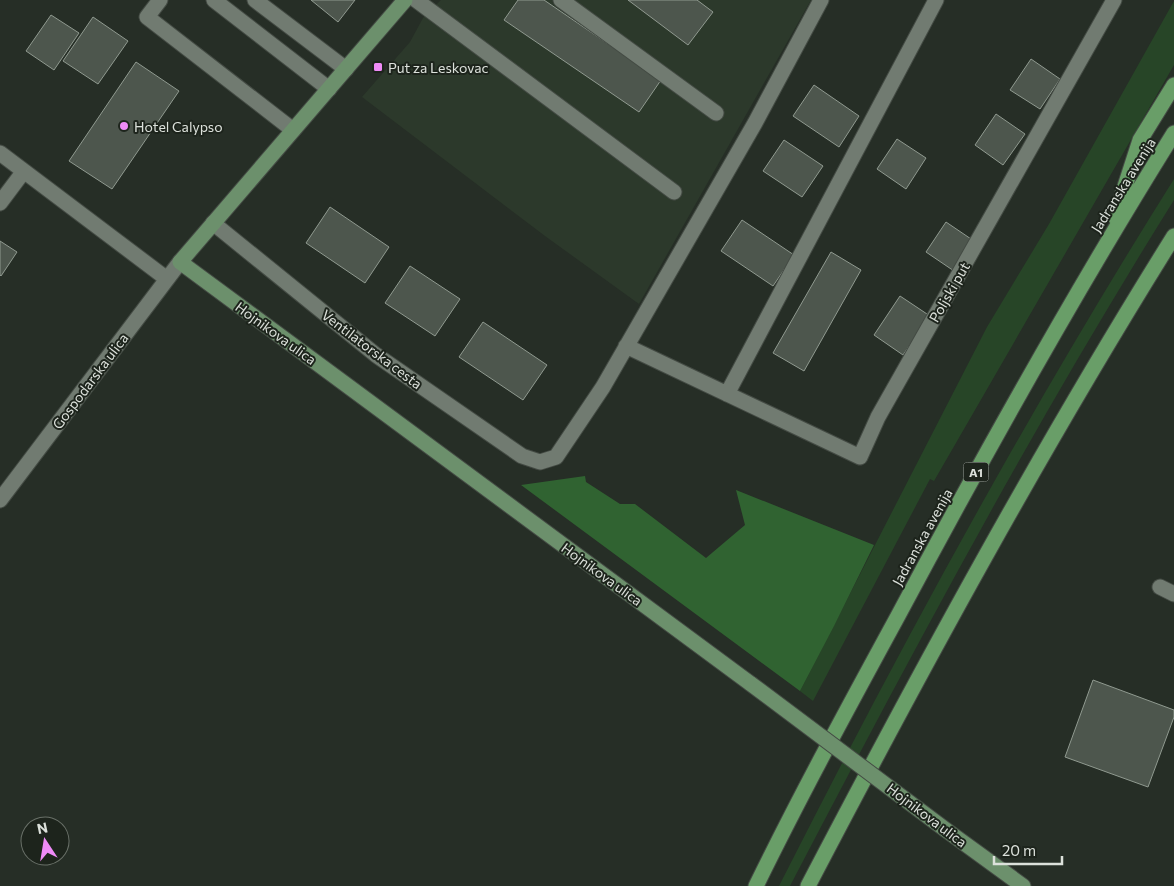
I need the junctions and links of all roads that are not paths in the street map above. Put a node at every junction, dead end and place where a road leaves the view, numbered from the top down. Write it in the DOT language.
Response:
graph roads {
  1 [pos="160,0"];
  2 [pos="214,0"];
  3 [pos="255,0"];
  4 [pos="404,0"];
  5 [pos="416,0"];
  6 [pos="562,0"];
  7 [pos="821,0"];
  8 [pos="936,0"];
  9 [pos="1114,0"];
  10 [pos="346,69"];
  11 [pos="1174,85"];
  12 [pos="329,89"];
  13 [pos="716,113"];
  14 [pos="293,130"];
  15 [pos="1174,133"];
  16 [pos="0,153"];
  17 [pos="24,171"];
  18 [pos="674,192"];
  19 [pos="0,203"];
  20 [pos="213,223"];
  21 [pos="1174,236"];
  22 [pos="1108,240"];
  23 [pos="180,262"];
  24 [pos="168,279"];
  25 [pos="626,346"];
  26 [pos="728,394"];
  27 [pos="0,500"];
  28 [pos="1160,587"];
  29 [pos="1174,594"];
  30 [pos="756,886"];
  31 [pos="808,886"];
  32 [pos="1023,886"];
  1 -- 14 [label="street"];
  2 -- 12 [label="street"];
  3 -- 10 [label="street"];
  4 -- 10 [label="main road"];
  5 -- 18 [label="street"];
  6 -- 13 [label="street"];
  7 -- 25 [label="street"];
  8 -- 26 [label="street"];
  9 -- 26 [label="street, Poljski put"];
  10 -- 12 [label="main road"];
  11 -- 22 [label="highway"];
  12 -- 14 [label="main road"];
  14 -- 20 [label="main road"];
  15 -- 22 [label="highway, Jadranska avenija / A1"];
  16 -- 17 [label="street"];
  17 -- 19 [label="street"];
  17 -- 24 [label="street"];
  20 -- 23 [label="main road"];
  20 -- 25 [label="street, Ventilatorska cesta"];
  21 -- 31 [label="highway"];
  22 -- 30 [label="highway, Jadranska avenija / A1"];
  23 -- 24 [label="street, Gospodarska ulica"];
  23 -- 32 [label="main road, Hojnikova ulica, bridge"];
  24 -- 27 [label="street, Gospodarska ulica"];
  25 -- 26 [label="street, Poljski put"];
  28 -- 29 [label="street"];
}
